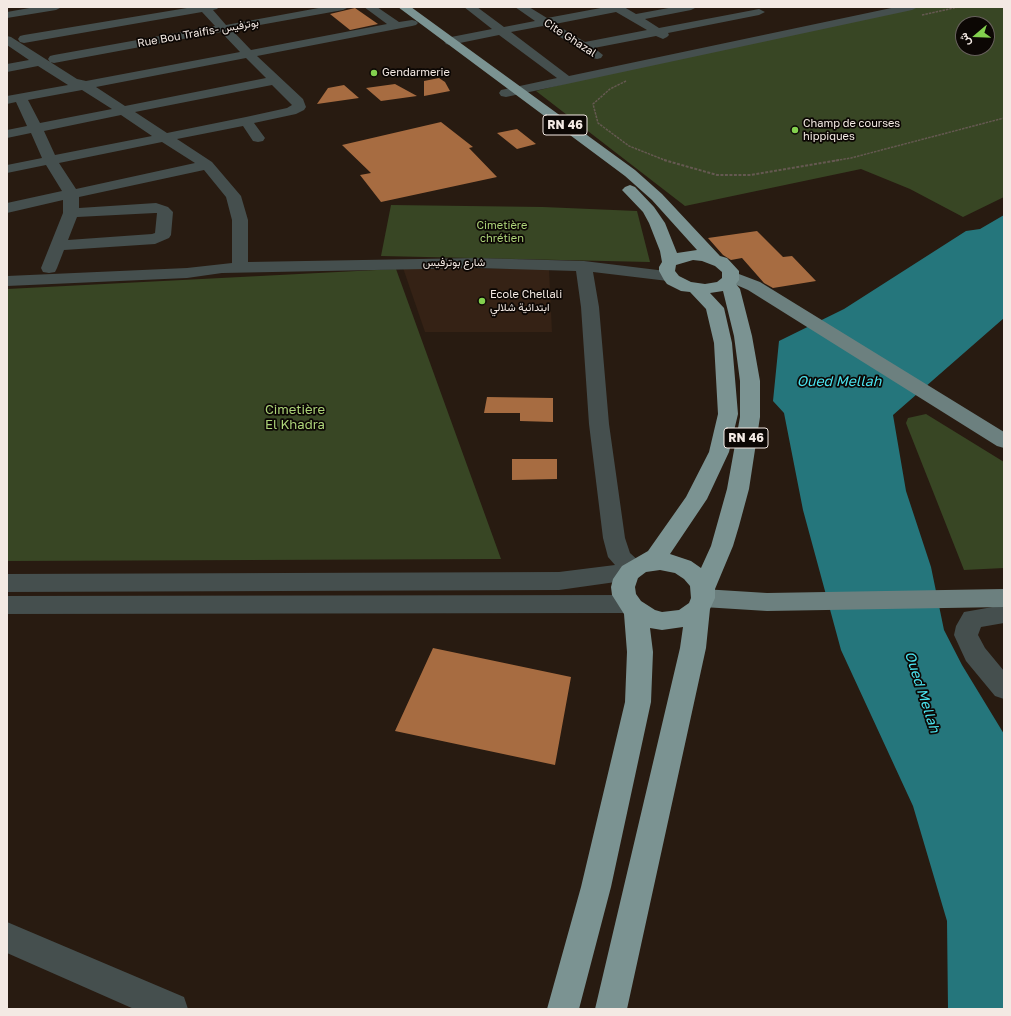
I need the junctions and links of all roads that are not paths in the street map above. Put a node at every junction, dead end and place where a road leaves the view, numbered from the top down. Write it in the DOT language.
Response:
graph roads {
  1 [pos="56,7"];
  2 [pos="343,7"];
  3 [pos="370,7"];
  4 [pos="392,7"];
  5 [pos="404,7"];
  6 [pos="470,7"];
  7 [pos="522,7"];
  8 [pos="569,7"];
  9 [pos="691,7"];
  10 [pos="207,8"];
  11 [pos="617,8"];
  12 [pos="916,11"];
  13 [pos="7,15"];
  14 [pos="583,16"];
  15 [pos="761,17"];
  16 [pos="634,18"];
  17 [pos="412,23"];
  18 [pos="548,23"];
  19 [pos="596,24"];
  20 [pos="397,26"];
  21 [pos="224,29"];
  22 [pos="503,31"];
  23 [pos="608,32"];
  24 [pos="658,32"];
  25 [pos="783,34"];
  26 [pos="8,38"];
  27 [pos="24,39"];
  28 [pos="621,39"];
  29 [pos="450,41"];
  30 [pos="584,46"];
  31 [pos="696,52"];
  32 [pos="248,54"];
  33 [pos="54,59"];
  34 [pos="40,62"];
  35 [pos="7,68"];
  36 [pos="617,69"];
  37 [pos="276,80"];
  38 [pos="567,80"];
  39 [pos="84,85"];
  40 [pos="511,92"];
  41 [pos="13,99"];
  42 [pos="122,111"];
  43 [pos="246,121"];
  44 [pos="36,128"];
  45 [pos="7,134"];
  46 [pos="164,137"];
  47 [pos="258,138"];
  48 [pos="50,160"];
  49 [pos="7,169"];
  50 [pos="211,169"];
  51 [pos="71,193"];
  52 [pos="7,208"];
  53 [pos="71,213"];
  54 [pos="57,246"];
  55 [pos="713,258"];
  56 [pos="584,266"];
  57 [pos="49,268"];
  58 [pos="222,268"];
  59 [pos="240,268"];
  60 [pos="669,269"];
  61 [pos="7,270"];
  62 [pos="629,271"];
  63 [pos="729,279"];
  64 [pos="7,281"];
  65 [pos="696,289"];
  66 [pos="589,294"];
  67 [pos="1004,441"];
  68 [pos="637,568"];
  69 [pos="7,583"];
  70 [pos="1004,598"];
  71 [pos="701,599"];
  72 [pos="7,605"];
  73 [pos="632,607"];
  74 [pos="1004,614"];
  75 [pos="1004,689"];
  76 [pos="7,937"];
  77 [pos="172,1009"];
  78 [pos="563,1009"];
  79 [pos="611,1009"];
  1 -- 13 [label="street"];
  2 -- 21 [label="street, Rue Bou Traifis- بوترفيس"];
  3 -- 20 [label="street"];
  4 -- 17 [label="highway, RN 46"];
  5 -- 29 [label="highway, RN 46"];
  6 -- 22 [label="street"];
  7 -- 18 [label="street, Cite Ghazal"];
  8 -- 14 [label="street"];
  9 -- 16 [label="street"];
  10 -- 21 [label="street"];
  10 -- 27 [label="street, Rue Bou Traifis- بوترفيس"];
  11 -- 14 [label="street"];
  11 -- 16 [label="street"];
  12 -- 25 [label="street"];
  14 -- 18 [label="street"];
  14 -- 19 [label="street"];
  15 -- 24 [label="street"];
  15 -- 25 [label="street"];
  16 -- 24 [label="street"];
  17 -- 20 [label="street"];
  17 -- 40 [label="highway, RN 46"];
  18 -- 22 [label="street"];
  18 -- 30 [label="street, Cite Ghazal"];
  20 -- 32 [label="street"];
  21 -- 32 [label="street"];
  21 -- 33 [label="street, Rue Bou Traifis- بوترفيس"];
  22 -- 29 [label="street"];
  22 -- 38 [label="street"];
  23 -- 28 [label="street"];
  24 -- 28 [label="street"];
  24 -- 31 [label="street"];
  25 -- 31 [label="street"];
  26 -- 27 [label="street"];
  26 -- 34 [label="street"];
  27 -- 33 [label="street"];
  28 -- 30 [label="street"];
  29 -- 40 [label="highway, RN 46"];
  30 -- 36 [label="street, Cite Ghazal"];
  31 -- 36 [label="street"];
  32 -- 37 [label="street"];
  32 -- 39 [label="street"];
  33 -- 39 [label="street"];
  34 -- 35 [label="street"];
  34 -- 39 [label="street"];
  36 -- 38 [label="street"];
  37 -- 42 [label="street"];
  37 -- 43 [label="street"];
  38 -- 40 [label="street"];
  39 -- 41 [label="street"];
  39 -- 42 [label="street"];
  40 -- 55 [label="highway, RN 46"];
  40 -- 60 [label="highway, RN 46"];
  41 -- 44 [label="street"];
  42 -- 44 [label="street"];
  42 -- 46 [label="street"];
  43 -- 46 [label="street"];
  43 -- 47 [label="street"];
  44 -- 45 [label="street"];
  44 -- 48 [label="street"];
  46 -- 48 [label="street"];
  46 -- 50 [label="street"];
  48 -- 49 [label="street"];
  48 -- 51 [label="street"];
  50 -- 51 [label="street"];
  50 -- 59 [label="street"];
  51 -- 52 [label="street"];
  51 -- 53 [label="street"];
  53 -- 54 [label="street"];
  53 -- 54 [label="street"];
  54 -- 57 [label="street"];
  55 -- 60 [label="highway"];
  55 -- 63 [label="highway"];
  56 -- 59 [label="street, شارع بوترفيس"];
  56 -- 62 [label="street, شارع بوترفيس"];
  56 -- 66 [label="street"];
  57 -- 58 [label="street"];
  57 -- 61 [label="street"];
  58 -- 59 [label="street, شارع بوترفيس"];
  58 -- 64 [label="street"];
  60 -- 62 [label="street, شارع بوترفيس"];
  60 -- 65 [label="highway"];
  62 -- 66 [label="street"];
  63 -- 65 [label="highway"];
  63 -- 67 [label="main road"];
  63 -- 71 [label="highway, RN 46"];
  65 -- 68 [label="highway, RN 46"];
  66 -- 68 [label="street"];
  68 -- 69 [label="street"];
  68 -- 71 [label="highway"];
  68 -- 73 [label="highway"];
  70 -- 71 [label="main road"];
  71 -- 73 [label="highway"];
  71 -- 79 [label="highway"];
  72 -- 73 [label="street"];
  73 -- 78 [label="highway"];
  74 -- 75 [label="street"];
  76 -- 77 [label="street"];
}
